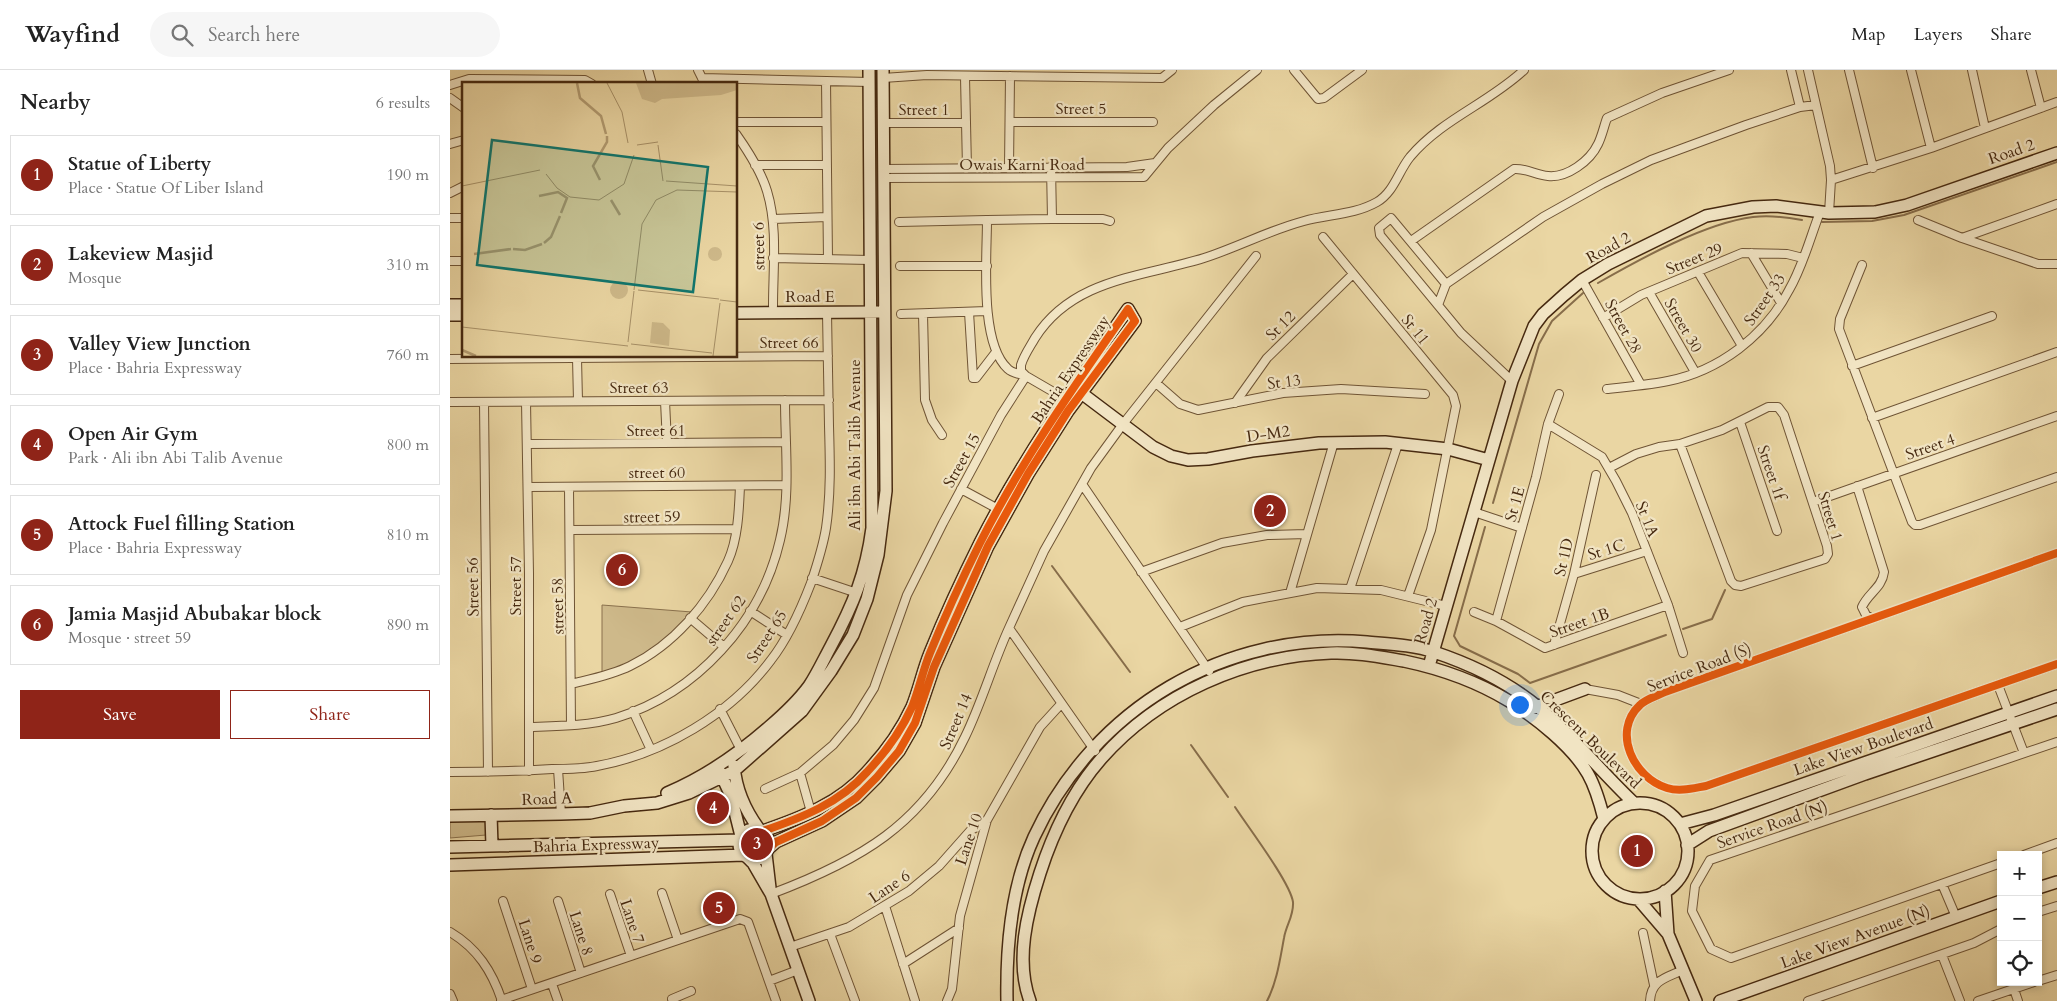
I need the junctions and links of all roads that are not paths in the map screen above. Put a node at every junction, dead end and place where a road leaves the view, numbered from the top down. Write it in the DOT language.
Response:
graph roads {
  1 [pos="698,70"];
  2 [pos="1257,70"];
  3 [pos="1294,70"];
  4 [pos="1362,70"];
  5 [pos="1524,70"];
  6 [pos="1730,70"];
  7 [pos="1791,70"];
  8 [pos="1808,70"];
  9 [pos="1850,70"];
  10 [pos="1911,70"];
  11 [pos="1972,70"];
  12 [pos="2031,70"];
  13 [pos="1168,71"];
  14 [pos="927,72"];
  15 [pos="883,74"];
  16 [pos="1053,74"];
  17 [pos="869,76"];
  18 [pos="1010,76"];
  19 [pos="965,77"];
  20 [pos="703,81"];
  21 [pos="826,81"];
  22 [pos="531,82"];
  23 [pos="588,82"];
  24 [pos="450,85"];
  25 [pos="450,98"];
  26 [pos="2057,102"];
  27 [pos="1816,105"];
  28 [pos="462,107"];
  29 [pos="1800,108"];
  30 [pos="2040,108"];
  31 [pos="738,122"];
  32 [pos="826,122"];
  33 [pos="1010,122"];
  34 [pos="1153,122"];
  35 [pos="883,123"];
  36 [pos="966,123"];
  37 [pos="1985,128"];
  38 [pos="738,137"];
  39 [pos="1931,148"];
  40 [pos="2057,152"];
  41 [pos="1155,163"];
  42 [pos="755,165"];
  43 [pos="827,165"];
  44 [pos="1051,167"];
  45 [pos="966,168"];
  46 [pos="1009,168"];
  47 [pos="1872,168"];
  48 [pos="883,174"];
  49 [pos="1051,177"];
  50 [pos="1831,180"];
  51 [pos="462,187"];
  52 [pos="450,193"];
  53 [pos="2057,204"];
  54 [pos="1825,213"];
  55 [pos="827,217"];
  56 [pos="773,218"];
  57 [pos="1052,219"];
  58 [pos="987,220"];
  59 [pos="1918,220"];
  60 [pos="1110,221"];
  61 [pos="899,222"];
  62 [pos="1323,236"];
  63 [pos="1962,238"];
  64 [pos="1411,241"];
  65 [pos="1751,253"];
  66 [pos="1256,256"];
  67 [pos="773,258"];
  68 [pos="1803,258"];
  69 [pos="828,259"];
  70 [pos="870,260"];
  71 [pos="1862,264"];
  72 [pos="2057,264"];
  73 [pos="900,266"];
  74 [pos="987,266"];
  75 [pos="1698,272"];
  76 [pos="1353,274"];
  77 [pos="1582,280"];
  78 [pos="1446,284"];
  79 [pos="1649,292"];
  80 [pos="1780,303"];
  81 [pos="1438,304"];
  82 [pos="738,306"];
  83 [pos="773,306"];
  84 [pos="871,309"];
  85 [pos="884,309"];
  86 [pos="987,311"];
  87 [pos="827,312"];
  88 [pos="969,312"];
  89 [pos="738,313"];
  90 [pos="902,314"];
  91 [pos="923,314"];
  92 [pos="1992,316"];
  93 [pos="1603,318"];
  94 [pos="1742,346"];
  95 [pos="996,352"];
  96 [pos="2057,352"];
  97 [pos="828,356"];
  98 [pos="738,357"];
  99 [pos="578,358"];
  100 [pos="450,359"];
  101 [pos="1852,366"];
  102 [pos="1695,372"];
  103 [pos="1026,376"];
  104 [pos="1512,381"];
  105 [pos="1156,383"];
  106 [pos="1641,385"];
  107 [pos="1077,390"];
  108 [pos="1607,390"];
  109 [pos="1426,394"];
  110 [pos="1559,394"];
  111 [pos="784,400"];
  112 [pos="829,400"];
  113 [pos="578,401"];
  114 [pos="665,401"];
  115 [pos="450,402"];
  116 [pos="484,402"];
  117 [pos="526,402"];
  118 [pos="1070,402"];
  119 [pos="1235,403"];
  120 [pos="2057,416"];
  121 [pos="1872,418"];
  122 [pos="1740,422"];
  123 [pos="1124,424"];
  124 [pos="1548,424"];
  125 [pos="942,435"];
  126 [pos="785,442"];
  127 [pos="1334,442"];
  128 [pos="666,443"];
  129 [pos="527,444"];
  130 [pos="1398,444"];
  131 [pos="1680,444"];
  132 [pos="1448,449"];
  133 [pos="1489,460"];
  134 [pos="1609,468"];
  135 [pos="1893,473"];
  136 [pos="1596,475"];
  137 [pos="2057,478"];
  138 [pos="1082,484"];
  139 [pos="786,485"];
  140 [pos="740,486"];
  141 [pos="1857,486"];
  142 [pos="528,487"];
  143 [pos="569,487"];
  144 [pos="961,489"];
  145 [pos="1813,502"];
  146 [pos="998,509"];
  147 [pos="1474,512"];
  148 [pos="1522,528"];
  149 [pos="736,529"];
  150 [pos="570,530"];
  151 [pos="1777,531"];
  152 [pos="1307,534"];
  153 [pos="1647,551"];
  154 [pos="2057,553"];
  155 [pos="1141,572"];
  156 [pos="1574,574"];
  157 [pos="812,578"];
  158 [pos="1350,589"];
  159 [pos="857,593"];
  160 [pos="1290,593"];
  161 [pos="1408,596"];
  162 [pos="1668,605"];
  163 [pos="1446,606"];
  164 [pos="750,611"];
  165 [pos="1474,612"];
  166 [pos="690,618"];
  167 [pos="1871,618"];
  168 [pos="1496,621"];
  169 [pos="1180,627"];
  170 [pos="1009,628"];
  171 [pos="787,635"];
  172 [pos="1554,645"];
  173 [pos="724,647"];
  174 [pos="1433,652"];
  175 [pos="1683,654"];
  176 [pos="2057,664"];
  177 [pos="1428,666"];
  178 [pos="1207,667"];
  179 [pos="1214,679"];
  180 [pos="571,684"];
  181 [pos="1998,685"];
  182 [pos="1585,688"];
  183 [pos="2057,696"];
  184 [pos="1061,704"];
  185 [pos="1641,704"];
  186 [pos="1537,706"];
  187 [pos="720,709"];
  188 [pos="2057,709"];
  189 [pos="633,711"];
  190 [pos="1525,711"];
  191 [pos="2011,718"];
  192 [pos="571,725"];
  193 [pos="529,727"];
  194 [pos="2057,742"];
  195 [pos="1092,748"];
  196 [pos="651,750"];
  197 [pos="737,753"];
  198 [pos="2024,753"];
  199 [pos="1101,758"];
  200 [pos="558,769"];
  201 [pos="529,771"];
  202 [pos="734,771"];
  203 [pos="450,772"];
  204 [pos="488,772"];
  205 [pos="720,772"];
  206 [pos="800,773"];
  207 [pos="765,788"];
  208 [pos="645,804"];
  209 [pos="1634,804"];
  210 [pos="811,812"];
  211 [pos="561,814"];
  212 [pos="491,815"];
  213 [pos="450,816"];
  214 [pos="1604,819"];
  215 [pos="987,820"];
  216 [pos="1680,824"];
  217 [pos="761,830"];
  218 [pos="740,838"];
  219 [pos="2057,843"];
  220 [pos="1687,845"];
  221 [pos="492,846"];
  222 [pos="450,847"];
  223 [pos="768,851"];
  224 [pos="2035,851"];
  225 [pos="746,856"];
  226 [pos="1997,864"];
  227 [pos="450,865"];
  228 [pos="2057,882"];
  229 [pos="1942,884"];
  230 [pos="2042,887"];
  231 [pos="1665,891"];
  232 [pos="662,892"];
  233 [pos="610,894"];
  234 [pos="771,894"];
  235 [pos="1638,899"];
  236 [pos="503,900"];
  237 [pos="558,901"];
  238 [pos="1997,903"];
  239 [pos="885,906"];
  240 [pos="2057,906"];
  241 [pos="2042,911"];
  242 [pos="1956,917"];
  243 [pos="959,928"];
  244 [pos="1997,931"];
  245 [pos="450,932"];
  246 [pos="1643,933"];
  247 [pos="830,934"];
  248 [pos="1668,934"];
  249 [pos="678,940"];
  250 [pos="790,947"];
  251 [pos="1942,955"];
  252 [pos="631,956"];
  253 [pos="903,964"];
  254 [pos="798,970"];
  255 [pos="1683,970"];
  256 [pos="581,973"];
  257 [pos="2057,975"];
  258 [pos="2042,980"];
  259 [pos="769,981"];
  260 [pos="552,984"];
  261 [pos="1654,985"];
  262 [pos="2023,986"];
  263 [pos="2014,989"];
  264 [pos="532,990"];
  265 [pos="691,991"];
  266 [pos="450,994"];
  267 [pos="502,1000"];
  268 [pos="670,1000"];
  269 [pos="452,1001"];
  270 [pos="558,1001"];
  271 [pos="776,1001"];
  272 [pos="809,1001"];
  273 [pos="855,1001"];
  274 [pos="915,1001"];
  275 [pos="947,1001"];
  276 [pos="1007,1001"];
  277 [pos="1030,1001"];
  278 [pos="1650,1001"];
  279 [pos="1696,1001"];
  280 [pos="1720,1001"];
  281 [pos="1808,1001"];
  282 [pos="1960,1001"];
  283 [pos="1978,1001"];
  284 [pos="2018,1001"];
  1 -- 20 [label="street"];
  2 -- 41 [label="street, Owais Karni Road"];
  3 -- 4 [label="street"];
  5 -- 103 [label="street"];
  6 -- 64 [label="street"];
  7 -- 29 [label="street"];
  8 -- 27 [label="street, Street 33"];
  9 -- 47 [label="street"];
  10 -- 39 [label="street"];
  11 -- 37 [label="street"];
  12 -- 30 [label="street"];
  13 -- 16 [label="street"];
  14 -- 15 [label="street"];
  14 -- 19 [label="street"];
  15 -- 35 [label="main road, Ali ibn Abi Talib Avenue"];
  16 -- 18 [label="street"];
  17 -- 21 [label="street"];
  17 -- 70 [label="main road, Ali ibn Abi Talib Avenue"];
  18 -- 19 [label="street"];
  18 -- 33 [label="street"];
  19 -- 36 [label="street"];
  20 -- 21 [label="street"];
  21 -- 32 [label="street"];
  22 -- 23 [label="street"];
  22 -- 24 [label="street"];
  25 -- 28 [label="street"];
  26 -- 30 [label="street"];
  27 -- 29 [label="street"];
  27 -- 50 [label="street, Street 33"];
  29 -- 78 [label="street"];
  30 -- 37 [label="street"];
  31 -- 32 [label="street"];
  32 -- 43 [label="street"];
  33 -- 34 [label="street, Street 5"];
  33 -- 46 [label="street"];
  35 -- 36 [label="street, Street 1"];
  35 -- 48 [label="main road, Ali ibn Abi Talib Avenue"];
  36 -- 45 [label="street"];
  37 -- 39 [label="street"];
  38 -- 42 [label="street, street 6"];
  39 -- 47 [label="street"];
  40 -- 54 [label="main road, Road 2"];
  41 -- 44 [label="street, Owais Karni Road"];
  41 -- 49 [label="street, Owais Karni Road"];
  42 -- 43 [label="street"];
  42 -- 56 [label="street, street 6"];
  43 -- 55 [label="street"];
  44 -- 46 [label="street, Owais Karni Road"];
  44 -- 49 [label="street"];
  45 -- 46 [label="street, Owais Karni Road"];
  45 -- 48 [label="street, Owais Karni Road"];
  47 -- 50 [label="street"];
  48 -- 49 [label="street, Owais Karni Road"];
  48 -- 85 [label="main road, Ali ibn Abi Talib Avenue"];
  49 -- 57 [label="street"];
  50 -- 54 [label="street, Street 33"];
  51 -- 52 [label="street"];
  53 -- 63 [label="street"];
  54 -- 68 [label="street, Street 33"];
  54 -- 77 [label="main road, Road 2"];
  55 -- 56 [label="street"];
  55 -- 69 [label="street"];
  56 -- 67 [label="street, street 6"];
  57 -- 58 [label="street"];
  57 -- 60 [label="street"];
  58 -- 61 [label="street"];
  58 -- 74 [label="street"];
  59 -- 63 [label="street"];
  62 -- 76 [label="street, St 11"];
  63 -- 72 [label="street"];
  64 -- 78 [label="street"];
  64 -- 81 [label="street"];
  65 -- 68 [label="street, Street 29"];
  65 -- 75 [label="street, Street 29"];
  65 -- 80 [label="street"];
  66 -- 105 [label="street, Street 14"];
  67 -- 69 [label="street"];
  67 -- 83 [label="street, street 6"];
  68 -- 80 [label="street, Street 33"];
  69 -- 70 [label="street"];
  70 -- 84 [label="main road, Ali ibn Abi Talib Avenue"];
  71 -- 101 [label="street"];
  73 -- 74 [label="street"];
  74 -- 86 [label="street"];
  75 -- 79 [label="street, Street 29"];
  75 -- 94 [label="street"];
  76 -- 119 [label="street, St 12"];
  76 -- 132 [label="street, St 11"];
  77 -- 93 [label="street, Street 28"];
  77 -- 104 [label="main road, Road 2"];
  78 -- 81 [label="street"];
  79 -- 93 [label="street, Street 29"];
  79 -- 102 [label="street, Street 30"];
  80 -- 94 [label="street, Street 33"];
  81 -- 104 [label="street"];
  82 -- 83 [label="main road, Road E"];
  83 -- 84 [label="main road, Road E"];
  84 -- 85 [label="main road, Road E"];
  84 -- 87 [label="main road, Road E"];
  84 -- 159 [label="main road, Ali ibn Abi Talib Avenue"];
  85 -- 202 [label="main road, Ali ibn Abi Talib Avenue"];
  86 -- 88 [label="street"];
  86 -- 95 [label="street"];
  87 -- 89 [label="main road, Road E"];
  87 -- 97 [label="street, Street 65"];
  88 -- 91 [label="street"];
  88 -- 95 [label="street"];
  90 -- 91 [label="street"];
  91 -- 125 [label="street"];
  92 -- 101 [label="street"];
  93 -- 106 [label="street, Street 28"];
  94 -- 102 [label="street, Street 33"];
  95 -- 103 [label="street"];
  96 -- 121 [label="street"];
  97 -- 98 [label="street, Street 66"];
  97 -- 112 [label="street, Street 65"];
  99 -- 100 [label="street, Street 66"];
  99 -- 113 [label="street"];
  101 -- 121 [label="street"];
  102 -- 106 [label="street, Street 33"];
  103 -- 118 [label="street"];
  103 -- 144 [label="street, Street 15"];
  104 -- 133 [label="main road, Road 2"];
  105 -- 119 [label="street, St 13"];
  105 -- 123 [label="street, Street 14"];
  106 -- 108 [label="street, Street 33"];
  107 -- 107 [label="main road, Bahria Expressway"];
  107 -- 118 [label="main road, Bahria Expressway"];
  107 -- 123 [label="main road, D-M2"];
  109 -- 119 [label="street, St 13"];
  110 -- 124 [label="street, St 1E"];
  111 -- 112 [label="street, Street 63"];
  111 -- 114 [label="street, Street 63"];
  111 -- 126 [label="street, street 62"];
  112 -- 157 [label="street, Street 65"];
  113 -- 114 [label="street, Street 63"];
  113 -- 117 [label="street, Street 63"];
  114 -- 128 [label="street"];
  115 -- 116 [label="street, Street 63"];
  116 -- 117 [label="street, Street 63"];
  116 -- 204 [label="street, Street 56"];
  117 -- 129 [label="street, Street 57"];
  118 -- 146 [label="main road, Bahria Expressway"];
  118 -- 223 [label="main road, Bahria Expressway"];
  120 -- 135 [label="street, Street 4"];
  121 -- 135 [label="street"];
  122 -- 131 [label="street, Street 1"];
  122 -- 145 [label="street, Street 1"];
  122 -- 151 [label="street, Street 1f"];
  123 -- 127 [label="main road, D-M2"];
  123 -- 138 [label="street, Street 14"];
  124 -- 134 [label="street, St 1A"];
  124 -- 148 [label="street, St 1E"];
  126 -- 128 [label="street, Street 61"];
  126 -- 139 [label="street, street 62"];
  127 -- 130 [label="main road, D-M2"];
  127 -- 152 [label="street"];
  128 -- 129 [label="street, Street 61"];
  129 -- 142 [label="street, Street 57"];
  130 -- 132 [label="main road, D-M2"];
  130 -- 158 [label="street"];
  131 -- 134 [label="street, Street 1"];
  131 -- 145 [label="street, Street 1"];
  132 -- 133 [label="main road, D-M2"];
  132 -- 161 [label="street, St 11"];
  133 -- 147 [label="main road, Road 2"];
  134 -- 153 [label="street, St 1A"];
  135 -- 137 [label="street"];
  135 -- 141 [label="street, Street 4"];
  136 -- 156 [label="street, St 1D"];
  138 -- 155 [label="street"];
  138 -- 170 [label="street, Street 14"];
  139 -- 140 [label="street, street 60"];
  139 -- 164 [label="street, street 62"];
  140 -- 143 [label="street, street 60"];
  140 -- 149 [label="street"];
  141 -- 145 [label="street, Street 4"];
  141 -- 167 [label="street"];
  142 -- 143 [label="street, street 60"];
  142 -- 193 [label="street, Street 57"];
  143 -- 150 [label="street, street 58"];
  144 -- 146 [label="street"];
  144 -- 206 [label="street, Street 15"];
  146 -- 210 [label="main road, Bahria Expressway"];
  147 -- 148 [label="street"];
  147 -- 163 [label="main road, Road 2"];
  148 -- 168 [label="street, St 1E"];
  149 -- 150 [label="street, street 59"];
  149 -- 166 [label="street"];
  150 -- 180 [label="street, street 58"];
  152 -- 155 [label="street"];
  152 -- 160 [label="street"];
  153 -- 156 [label="street, St 1C"];
  153 -- 162 [label="street, St 1A"];
  154 -- 167 [label="street, Service Road (S)"];
  155 -- 169 [label="street"];
  156 -- 172 [label="street, St 1D"];
  157 -- 159 [label="street"];
  157 -- 171 [label="street, Street 65"];
  158 -- 160 [label="street"];
  158 -- 161 [label="street"];
  159 -- 197 [label="main road, Ali ibn Abi Talib Avenue"];
  160 -- 169 [label="street"];
  161 -- 163 [label="street"];
  162 -- 172 [label="street, Street 1B"];
  162 -- 175 [label="street, St 1A"];
  163 -- 174 [label="main road, Road 2"];
  164 -- 171 [label="street"];
  164 -- 173 [label="street, street 62"];
  165 -- 168 [label="street, Street 1B"];
  166 -- 173 [label="street"];
  166 -- 180 [label="street"];
  167 -- 185 [label="street, Service Road (S)"];
  168 -- 172 [label="street, Street 1B"];
  169 -- 178 [label="street"];
  170 -- 184 [label="street"];
  170 -- 234 [label="street, Street 14"];
  171 -- 187 [label="street, Street 65"];
  173 -- 189 [label="street, street 62"];
  174 -- 177 [label="main road, Road 2"];
  174 -- 178 [label="main road, Crescent Boulevard"];
  174 -- 186 [label="main road, Crescent Boulevard"];
  176 -- 181 [label="street, Service Road (S)"];
  177 -- 179 [label="main road, Crescent Boulevard"];
  177 -- 190 [label="main road, Crescent Boulevard"];
  178 -- 179 [label="street"];
  178 -- 195 [label="main road, Crescent Boulevard"];
  179 -- 199 [label="main road, Crescent Boulevard"];
  180 -- 192 [label="street, street 58"];
  181 -- 185 [label="street, Service Road (S)"];
  181 -- 191 [label="street"];
  182 -- 185 [label="street"];
  182 -- 186 [label="main road"];
  183 -- 191 [label="main road, Lake View Boulevard"];
  184 -- 195 [label="street"];
  184 -- 215 [label="street, Lane 10"];
  186 -- 190 [label="main road"];
  186 -- 209 [label="main road, Crescent Boulevard"];
  187 -- 196 [label="street, Street 65"];
  187 -- 197 [label="street"];
  188 -- 191 [label="main road, Lake View Boulevard"];
  189 -- 192 [label="street, street 62"];
  189 -- 196 [label="street"];
  190 -- 214 [label="main road, Crescent Boulevard"];
  191 -- 198 [label="street"];
  191 -- 216 [label="main road, Lake View Boulevard"];
  191 -- 220 [label="main road, Lake View Boulevard"];
  192 -- 193 [label="street, street 62"];
  193 -- 201 [label="street, Street 57"];
  194 -- 198 [label="street, Service Road (N)"];
  195 -- 199 [label="street"];
  195 -- 276 [label="main road, Crescent Boulevard"];
  196 -- 200 [label="street, Street 65"];
  197 -- 202 [label="main road"];
  197 -- 205 [label="main road, Ali ibn Abi Talib Avenue"];
  198 -- 229 [label="street, Service Road (N)"];
  199 -- 277 [label="main road, Crescent Boulevard"];
  200 -- 201 [label="street, Street 65"];
  200 -- 211 [label="street"];
  201 -- 204 [label="street, Street 65"];
  202 -- 205 [label="main road, Ali ibn Abi Talib Avenue"];
  202 -- 217 [label="main road"];
  203 -- 204 [label="street, Street 65"];
  205 -- 208 [label="main road, Ali ibn Abi Talib Avenue"];
  205 -- 218 [label="main road"];
  206 -- 207 [label="street, Street 15"];
  206 -- 210 [label="street"];
  208 -- 211 [label="main road, Road A"];
  209 -- 214 [label="main road"];
  209 -- 216 [label="main road"];
  210 -- 217 [label="main road, Bahria Expressway"];
  211 -- 212 [label="main road, Road A"];
  212 -- 213 [label="main road, Road A"];
  212 -- 221 [label="main road"];
  214 -- 235 [label="main road"];
  215 -- 239 [label="street, Lane 6"];
  215 -- 243 [label="street, Lane 10"];
  216 -- 220 [label="main road"];
  217 -- 218 [label="main road"];
  217 -- 223 [label="main road"];
  218 -- 221 [label="main road, Bahria Expressway"];
  218 -- 225 [label="main road"];
  219 -- 224 [label="street"];
  220 -- 231 [label="main road"];
  221 -- 222 [label="main road, Bahria Expressway"];
  223 -- 225 [label="main road"];
  223 -- 234 [label="main road"];
  225 -- 227 [label="main road, Bahria Expressway"];
  225 -- 234 [label="main road"];
  226 -- 229 [label="street, Service Road (N)"];
  228 -- 230 [label="main road"];
  229 -- 242 [label="street"];
  231 -- 235 [label="main road"];
  231 -- 248 [label="main road"];
  232 -- 249 [label="street"];
  233 -- 252 [label="street, Lane 7"];
  234 -- 250 [label="main road"];
  235 -- 248 [label="main road"];
  236 -- 264 [label="street, Lane 9"];
  237 -- 256 [label="street, Lane 8"];
  238 -- 242 [label="main road, Lake View Avenue (N)"];
  239 -- 247 [label="street, Lane 6"];
  239 -- 253 [label="street"];
  240 -- 241 [label="street"];
  242 -- 280 [label="main road, Lake View Avenue (N)"];
  243 -- 253 [label="street"];
  243 -- 275 [label="street, Lane 10"];
  244 -- 251 [label="street"];
  245 -- 267 [label="street"];
  246 -- 261 [label="street"];
  247 -- 250 [label="street, Lane 6"];
  247 -- 273 [label="street"];
  248 -- 255 [label="main road"];
  249 -- 252 [label="street"];
  249 -- 259 [label="street"];
  250 -- 254 [label="main road"];
  251 -- 281 [label="street"];
  251 -- 282 [label="street"];
  252 -- 256 [label="street"];
  253 -- 274 [label="street"];
  254 -- 259 [label="street"];
  254 -- 272 [label="main road"];
  255 -- 261 [label="street"];
  255 -- 279 [label="main road"];
  256 -- 260 [label="street"];
  257 -- 258 [label="street"];
  259 -- 271 [label="street"];
  260 -- 264 [label="street"];
  260 -- 270 [label="street"];
  261 -- 278 [label="street"];
  262 -- 263 [label="street"];
  263 -- 283 [label="street"];
  263 -- 284 [label="street"];
  264 -- 267 [label="street"];
  265 -- 268 [label="street"];
  266 -- 269 [label="street"];
}
